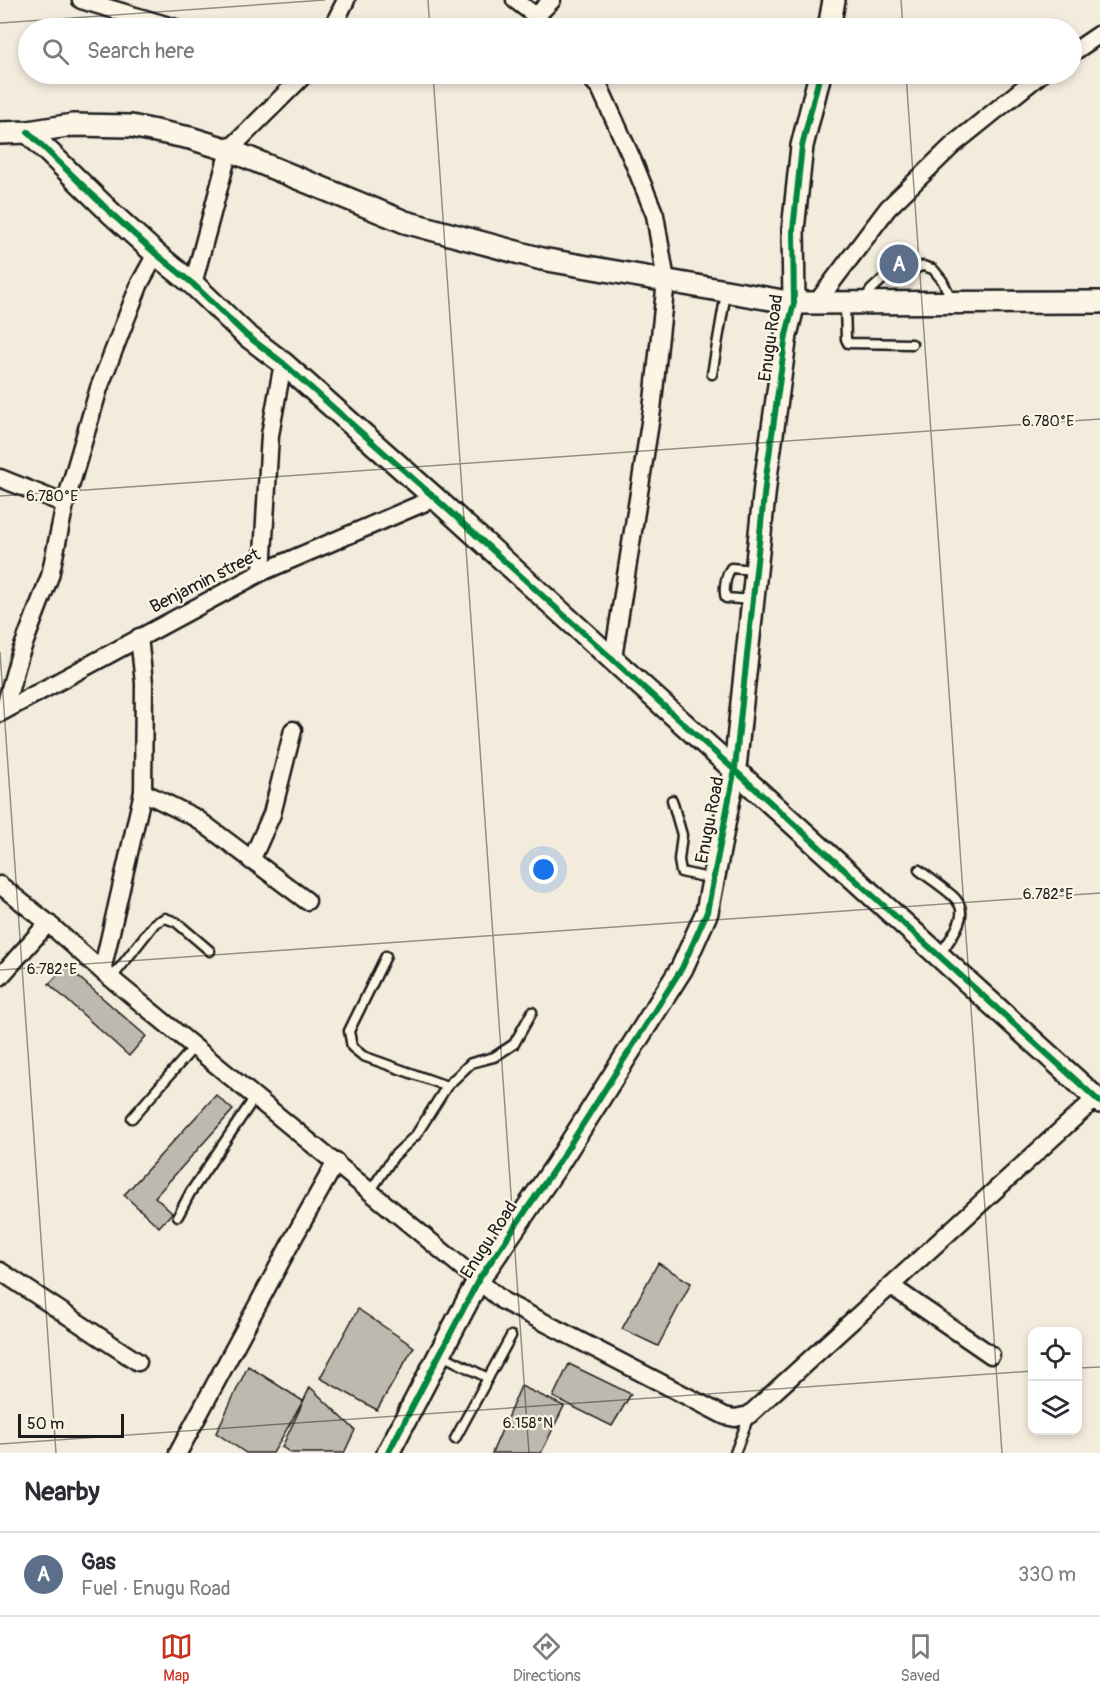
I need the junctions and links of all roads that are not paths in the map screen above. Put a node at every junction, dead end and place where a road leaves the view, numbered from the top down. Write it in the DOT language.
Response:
graph roads {
  1 [pos="81,0"];
  2 [pos="346,0"];
  3 [pos="515,0"];
  4 [pos="552,0"];
  5 [pos="834,0"];
  6 [pos="142,18"];
  7 [pos="337,18"];
  8 [pos="536,18"];
  9 [pos="543,18"];
  10 [pos="831,18"];
  11 [pos="1100,34"];
  12 [pos="1082,46"];
  13 [pos="295,84"];
  14 [pos="596,84"];
  15 [pos="818,84"];
  16 [pos="1029,84"];
  17 [pos="28,132"];
  18 [pos="0,133"];
  19 [pos="229,150"];
  20 [pos="156,254"];
  21 [pos="666,281"];
  22 [pos="193,284"];
  23 [pos="726,292"];
  24 [pos="817,302"];
  25 [pos="1100,302"];
  26 [pos="794,303"];
  27 [pos="954,303"];
  28 [pos="853,304"];
  29 [pos="912,344"];
  30 [pos="283,363"];
  31 [pos="712,374"];
  32 [pos="0,478"];
  33 [pos="435,498"];
  34 [pos="65,504"];
  35 [pos="756,570"];
  36 [pos="262,572"];
  37 [pos="753,600"];
  38 [pos="139,637"];
  39 [pos="612,658"];
  40 [pos="2,711"];
  41 [pos="293,730"];
  42 [pos="735,768"];
  43 [pos="143,792"];
  44 [pos="672,801"];
  45 [pos="252,861"];
  46 [pos="919,870"];
  47 [pos="714,879"];
  48 [pos="0,885"];
  49 [pos="307,901"];
  50 [pos="48,922"];
  51 [pos="210,951"];
  52 [pos="939,955"];
  53 [pos="386,956"];
  54 [pos="106,975"];
  55 [pos="0,977"];
  56 [pos="532,1012"];
  57 [pos="194,1047"];
  58 [pos="447,1086"];
  59 [pos="255,1096"];
  60 [pos="1098,1100"];
  61 [pos="132,1118"];
  62 [pos="336,1162"];
  63 [pos="370,1190"];
  64 [pos="178,1216"];
  65 [pos="0,1271"];
  66 [pos="479,1279"];
  67 [pos="891,1286"];
  68 [pos="511,1336"];
  69 [pos="440,1354"];
  70 [pos="991,1355"];
  71 [pos="138,1362"];
  72 [pos="488,1378"];
  73 [pos="750,1415"];
  74 [pos="455,1439"];
  75 [pos="178,1453"];
  76 [pos="388,1453"];
  77 [pos="735,1453"];
  1 -- 6 [label="street"];
  2 -- 7 [label="street"];
  3 -- 8 [label="street"];
  4 -- 9 [label="street"];
  5 -- 10 [label="street"];
  11 -- 12 [label="street"];
  13 -- 19 [label="street"];
  14 -- 21 [label="street"];
  15 -- 26 [label="street, Enugu Road"];
  16 -- 24 [label="street"];
  17 -- 18 [label="street"];
  17 -- 19 [label="street"];
  17 -- 20 [label="street"];
  19 -- 21 [label="street"];
  19 -- 22 [label="street"];
  20 -- 22 [label="street"];
  20 -- 34 [label="street"];
  21 -- 23 [label="street"];
  21 -- 39 [label="street"];
  22 -- 30 [label="street"];
  23 -- 26 [label="street"];
  23 -- 31 [label="lane"];
  24 -- 26 [label="street"];
  24 -- 28 [label="street"];
  25 -- 27 [label="street"];
  26 -- 35 [label="street, Enugu Road"];
  27 -- 28 [label="street"];
  27 -- 28 [label="lane"];
  28 -- 29 [label="lane"];
  30 -- 33 [label="street"];
  30 -- 36 [label="street"];
  32 -- 34 [label="street"];
  33 -- 36 [label="street, Benjamin street"];
  33 -- 39 [label="street"];
  34 -- 40 [label="street"];
  35 -- 37 [label="street, Enugu Road"];
  35 -- 37 [label="lane"];
  36 -- 38 [label="street, Benjamin street"];
  37 -- 42 [label="street, Enugu Road"];
  38 -- 40 [label="street, Benjamin street"];
  38 -- 43 [label="street"];
  39 -- 42 [label="street"];
  41 -- 45 [label="street"];
  42 -- 47 [label="street, Enugu Road"];
  42 -- 52 [label="street"];
  43 -- 45 [label="street"];
  43 -- 54 [label="street"];
  44 -- 47 [label="lane"];
  45 -- 49 [label="street"];
  46 -- 52 [label="lane"];
  47 -- 66 [label="street, Enugu Road"];
  48 -- 50 [label="street"];
  50 -- 54 [label="street"];
  50 -- 55 [label="street"];
  51 -- 54 [label="lane"];
  52 -- 60 [label="street"];
  53 -- 58 [label="lane"];
  54 -- 57 [label="street"];
  56 -- 58 [label="lane"];
  57 -- 59 [label="street"];
  57 -- 61 [label="lane"];
  58 -- 63 [label="lane"];
  59 -- 62 [label="street"];
  59 -- 64 [label="lane"];
  60 -- 67 [label="street"];
  62 -- 63 [label="street"];
  62 -- 75 [label="street"];
  63 -- 66 [label="street"];
  65 -- 71 [label="street"];
  66 -- 69 [label="street, Enugu Road"];
  66 -- 73 [label="street"];
  67 -- 70 [label="street"];
  67 -- 73 [label="street"];
  68 -- 72 [label="lane"];
  69 -- 72 [label="lane"];
  69 -- 76 [label="street, Enugu Road"];
  72 -- 74 [label="lane"];
  73 -- 77 [label="lane"];
}
